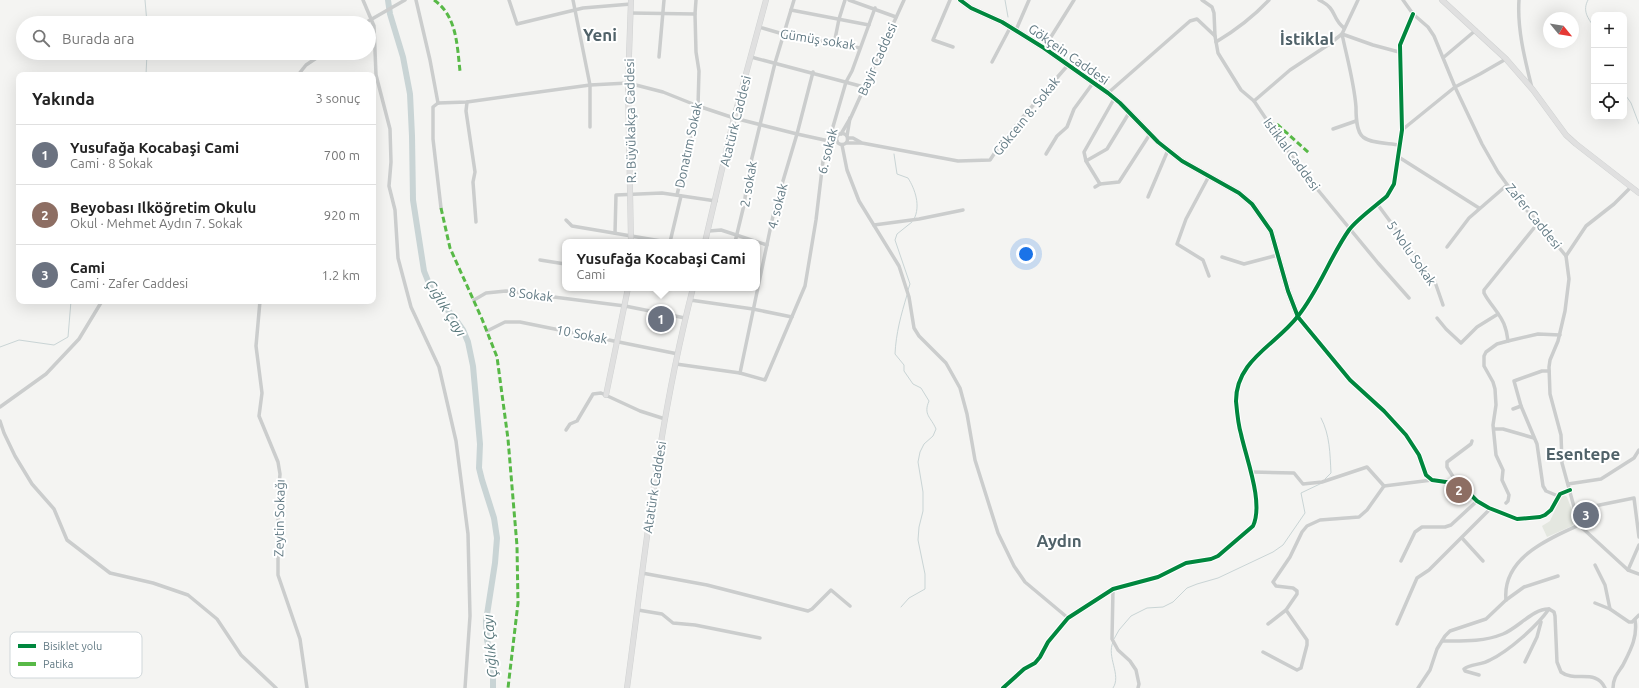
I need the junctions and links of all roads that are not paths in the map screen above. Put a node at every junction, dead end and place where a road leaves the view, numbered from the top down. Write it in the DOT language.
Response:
graph roads {
  1 [pos="363,0"];
  2 [pos="405,0"];
  3 [pos="416,0"];
  4 [pos="510,0"];
  5 [pos="573,0"];
  6 [pos="602,0"];
  7 [pos="664,0"];
  8 [pos="696,0"];
  9 [pos="766,0"];
  10 [pos="794,0"];
  11 [pos="845,0"];
  12 [pos="851,0"];
  13 [pos="904,0"];
  14 [pos="950,0"];
  15 [pos="960,0"];
  16 [pos="1029,0"];
  17 [pos="1074,0"];
  18 [pos="1202,0"];
  19 [pos="1269,0"];
  20 [pos="1319,0"];
  21 [pos="1358,0"];
  22 [pos="1402,0"];
  23 [pos="1442,0"];
  24 [pos="1520,0"];
  25 [pos="631,2"];
  26 [pos="602,6"];
  27 [pos="875,8"];
  28 [pos="575,10"];
  29 [pos="790,10"];
  30 [pos="630,13"];
  31 [pos="663,14"];
  32 [pos="694,14"];
  33 [pos="1413,14"];
  34 [pos="370,16"];
  35 [pos="376,16"];
  36 [pos="896,17"];
  37 [pos="839,19"];
  38 [pos="869,25"];
  39 [pos="1010,26"];
  40 [pos="759,27"];
  41 [pos="1344,28"];
  42 [pos="1016,30"];
  43 [pos="1476,30"];
  44 [pos="783,34"];
  45 [pos="1342,34"];
  46 [pos="1214,36"];
  47 [pos="1216,42"];
  48 [pos="834,44"];
  49 [pos="953,47"];
  50 [pos="376,48"];
  51 [pos="860,48"];
  52 [pos="1044,48"];
  53 [pos="1399,52"];
  54 [pos="659,57"];
  55 [pos="751,57"];
  56 [pos="1444,57"];
  57 [pos="1506,59"];
  58 [pos="314,60"];
  59 [pos="992,62"];
  60 [pos="775,63"];
  61 [pos="1068,66"];
  62 [pos="300,72"];
  63 [pos="813,72"];
  64 [pos="846,82"];
  65 [pos="628,83"];
  66 [pos="1093,83"];
  67 [pos="590,85"];
  68 [pos="864,87"];
  69 [pos="1455,87"];
  70 [pos="1533,90"];
  71 [pos="1108,93"];
  72 [pos="1114,98"];
  73 [pos="1254,101"];
  74 [pos="467,102"];
  75 [pos="438,104"];
  76 [pos="698,106"];
  77 [pos="1129,113"];
  78 [pos="850,117"];
  79 [pos="734,118"];
  80 [pos="1356,121"];
  81 [pos="760,125"];
  82 [pos="590,127"];
  83 [pos="1334,129"];
  84 [pos="1402,130"];
  85 [pos="797,134"];
  86 [pos="841,134"];
  87 [pos="1150,134"];
  88 [pos="847,137"];
  89 [pos="829,141"];
  90 [pos="837,141"];
  91 [pos="847,143"];
  92 [pos="862,143"];
  93 [pos="842,145"];
  94 [pos="1399,145"];
  95 [pos="1168,150"];
  96 [pos="1046,154"];
  97 [pos="1397,156"];
  98 [pos="1086,161"];
  99 [pos="1209,176"];
  100 [pos="1100,184"];
  101 [pos="1507,185"];
  102 [pos="1095,187"];
  103 [pos="1631,187"];
  104 [pos="1639,193"];
  105 [pos="631,194"];
  106 [pos="679,195"];
  107 [pos="1148,197"];
  108 [pos="716,201"];
  109 [pos="1378,205"];
  110 [pos="441,208"];
  111 [pos="1479,208"];
  112 [pos="963,210"];
  113 [pos="566,220"];
  114 [pos="476,222"];
  115 [pos="1538,223"];
  116 [pos="874,225"];
  117 [pos="1350,229"];
  118 [pos="708,231"];
  119 [pos="615,233"];
  120 [pos="737,235"];
  121 [pos="631,236"];
  122 [pos="649,239"];
  123 [pos="671,239"];
  124 [pos="706,239"];
  125 [pos="736,239"];
  126 [pos="749,239"];
  127 [pos="760,243"];
  128 [pos="767,245"];
  129 [pos="1447,247"];
  130 [pos="1278,255"];
  131 [pos="1566,256"];
  132 [pos="1222,257"];
  133 [pos="540,260"];
  134 [pos="562,264"];
  135 [pos="1210,276"];
  136 [pos="760,277"];
  137 [pos="628,291"];
  138 [pos="692,291"];
  139 [pos="757,291"];
  140 [pos="1409,298"];
  141 [pos="474,300"];
  142 [pos="690,300"];
  143 [pos="100,304"];
  144 [pos="260,304"];
  145 [pos="1442,305"];
  146 [pos="625,306"];
  147 [pos="753,309"];
  148 [pos="1498,314"];
  149 [pos="1298,317"];
  150 [pos="685,318"];
  151 [pos="792,318"];
  152 [pos="1437,318"];
  153 [pos="487,331"];
  154 [pos="1560,335"];
  155 [pos="618,341"];
  156 [pos="1508,341"];
  157 [pos="678,354"];
  158 [pos="676,364"];
  159 [pos="1549,371"];
  160 [pos="740,373"];
  161 [pos="606,395"];
  162 [pos="1521,406"];
  163 [pos="0,407"];
  164 [pos="1513,409"];
  165 [pos="664,419"];
  166 [pos="0,421"];
  167 [pos="1494,429"];
  168 [pos="566,430"];
  169 [pos="1534,438"];
  170 [pos="1472,441"];
  171 [pos="1639,450"];
  172 [pos="1252,472"];
  173 [pos="1432,480"];
  174 [pos="1457,483"];
  175 [pos="1568,484"];
  176 [pos="1384,486"];
  177 [pos="1570,490"];
  178 [pos="1558,496"];
  179 [pos="1477,501"];
  180 [pos="1506,503"];
  181 [pos="1491,508"];
  182 [pos="1576,510"];
  183 [pos="1579,526"];
  184 [pos="1639,537"];
  185 [pos="1462,538"];
  186 [pos="1639,545"];
  187 [pos="1401,561"];
  188 [pos="1482,561"];
  189 [pos="1595,565"];
  190 [pos="1628,570"];
  191 [pos="642,573"];
  192 [pos="1639,574"];
  193 [pos="1558,576"];
  194 [pos="1113,589"];
  195 [pos="1506,600"];
  196 [pos="1595,603"];
  197 [pos="850,606"];
  198 [pos="1549,609"];
  199 [pos="1610,609"];
  200 [pos="638,610"];
  201 [pos="1286,610"];
  202 [pos="1639,616"];
  203 [pos="1068,618"];
  204 [pos="1635,620"];
  205 [pos="1541,621"];
  206 [pos="1268,624"];
  207 [pos="1397,624"];
  208 [pos="760,638"];
  209 [pos="1442,641"];
  210 [pos="1263,652"];
  211 [pos="1525,662"];
  212 [pos="1479,675"];
  213 [pos="276,688"];
  214 [pos="307,688"];
  215 [pos="465,688"];
  216 [pos="627,688"];
  217 [pos="1003,688"];
  218 [pos="1138,688"];
  219 [pos="1418,688"];
  220 [pos="1605,688"];
  221 [pos="1613,688"];
  1 -- 34 [label="street"];
  2 -- 35 [label="street"];
  3 -- 75 [label="street"];
  4 -- 28 [label="street"];
  5 -- 28 [label="street"];
  6 -- 26 [label="street"];
  7 -- 31 [label="street"];
  8 -- 32 [label="street, Donatım Sokak"];
  9 -- 40 [label="street, Atatürk Caddesi"];
  10 -- 29 [label="street, 2. sokak"];
  11 -- 37 [label="street"];
  12 -- 27 [label="street"];
  13 -- 36 [label="street, Bayir Caddesi"];
  14 -- 49 [label="street"];
  15 -- 39 [label="street, Gökçein Caddesi"];
  16 -- 42 [label="street"];
  17 -- 52 [label="street"];
  18 -- 46 [label="street, Istiklal Caddesi"];
  19 -- 47 [label="street"];
  20 -- 41 [label="street"];
  21 -- 41 [label="street"];
  22 -- 33 [label="street, Zafer Caddesi"];
  23 -- 43 [label="street"];
  24 -- 70 [label="street"];
  25 -- 26 [label="street"];
  25 -- 30 [label="street, R. Büyükakça Caddesi"];
  26 -- 28 [label="street"];
  27 -- 36 [label="street"];
  27 -- 38 [label="street, Gümüş sokak"];
  28 -- 67 [label="street"];
  29 -- 37 [label="street"];
  29 -- 44 [label="street, 2. sokak"];
  30 -- 31 [label="street"];
  30 -- 65 [label="street, R. Büyükakça Caddesi"];
  31 -- 32 [label="street"];
  31 -- 54 [label="street"];
  32 -- 76 [label="street, Donatım Sokak"];
  33 -- 53 [label="street"];
  33 -- 56 [label="street, Zafer Caddesi"];
  36 -- 68 [label="street, Bayir Caddesi"];
  37 -- 38 [label="street"];
  37 -- 48 [label="street"];
  38 -- 51 [label="street, Gümüş sokak"];
  39 -- 42 [label="street, Gökçein Caddesi"];
  39 -- 59 [label="street"];
  40 -- 44 [label="street, Gümüş sokak"];
  40 -- 55 [label="street, Atatürk Caddesi"];
  41 -- 45 [label="street"];
  42 -- 52 [label="street, Gökçein Caddesi"];
  43 -- 56 [label="street"];
  43 -- 57 [label="street"];
  44 -- 48 [label="street, Gümüş sokak"];
  44 -- 60 [label="street, 2. sokak"];
  45 -- 53 [label="street"];
  45 -- 73 [label="street"];
  45 -- 80 [label="street"];
  46 -- 47 [label="street, Istiklal Caddesi"];
  46 -- 71 [label="street"];
  47 -- 73 [label="street, Istiklal Caddesi"];
  48 -- 51 [label="street, Gümüş sokak"];
  50 -- 215 [label="street"];
  51 -- 64 [label="street, 6. sokak"];
  52 -- 61 [label="street, Gökçein Caddesi"];
  53 -- 84 [label="street"];
  55 -- 60 [label="street"];
  55 -- 79 [label="street, Atatürk Caddesi"];
  56 -- 69 [label="street, Zafer Caddesi"];
  57 -- 69 [label="street"];
  57 -- 70 [label="street"];
  58 -- 62 [label="street"];
  60 -- 63 [label="street"];
  60 -- 81 [label="street, 2. sokak"];
  61 -- 66 [label="street, Gökçein Caddesi"];
  61 -- 92 [label="street, Gökceın 8. Sokak"];
  63 -- 64 [label="street"];
  63 -- 85 [label="street, 4. sokak"];
  64 -- 68 [label="street"];
  64 -- 89 [label="street, 6. sokak"];
  65 -- 67 [label="street"];
  65 -- 76 [label="street"];
  65 -- 105 [label="street, R. Büyükakça Caddesi"];
  66 -- 71 [label="street, Gökçein Caddesi"];
  66 -- 96 [label="street"];
  67 -- 74 [label="street"];
  67 -- 82 [label="street"];
  68 -- 78 [label="street, Bayir Caddesi"];
  69 -- 84 [label="street"];
  69 -- 101 [label="street, Zafer Caddesi"];
  70 -- 103 [label="street"];
  71 -- 72 [label="street, Gökçein Caddesi"];
  72 -- 77 [label="street, Gökçein Caddesi"];
  72 -- 98 [label="street"];
  73 -- 117 [label="street, Istiklal Caddesi"];
  74 -- 75 [label="street"];
  74 -- 114 [label="street"];
  75 -- 110 [label="street"];
  76 -- 79 [label="street"];
  76 -- 106 [label="street, Donatım Sokak"];
  77 -- 87 [label="street, Gökçein Caddesi"];
  77 -- 98 [label="street"];
  78 -- 86 [label="street, Bayir Caddesi"];
  78 -- 88 [label="street, Bayir Caddesi"];
  79 -- 81 [label="street"];
  79 -- 108 [label="street, Atatürk Caddesi"];
  80 -- 83 [label="street"];
  80 -- 94 [label="street"];
  81 -- 85 [label="street"];
  81 -- 120 [label="street, 2. sokak"];
  84 -- 94 [label="street"];
  85 -- 89 [label="street"];
  85 -- 128 [label="street, 4. sokak"];
  86 -- 88 [label="street"];
  86 -- 90 [label="street"];
  87 -- 95 [label="street, Gökçein Caddesi"];
  87 -- 100 [label="street"];
  88 -- 91 [label="street"];
  88 -- 92 [label="street, Gökceın 8. Sokak"];
  89 -- 90 [label="street"];
  89 -- 151 [label="street, 6. sokak"];
  90 -- 93 [label="street"];
  91 -- 92 [label="street, Gökceın 8. Sokak"];
  91 -- 93 [label="street"];
  93 -- 116 [label="street"];
  94 -- 97 [label="street"];
  95 -- 99 [label="street, Gökçein Caddesi"];
  95 -- 107 [label="street"];
  97 -- 109 [label="street"];
  97 -- 111 [label="street"];
  98 -- 100 [label="street"];
  99 -- 130 [label="street, Gökçein Caddesi"];
  99 -- 135 [label="street"];
  100 -- 102 [label="street"];
  101 -- 111 [label="street"];
  101 -- 115 [label="street, Zafer Caddesi"];
  103 -- 104 [label="street"];
  103 -- 131 [label="street"];
  105 -- 106 [label="street"];
  105 -- 119 [label="street"];
  105 -- 121 [label="street, R. Büyükakça Caddesi"];
  106 -- 108 [label="street"];
  106 -- 123 [label="street, Donatım Sokak"];
  108 -- 118 [label="street, Atatürk Caddesi"];
  109 -- 117 [label="street"];
  109 -- 145 [label="street, 5 Nolu Sokak"];
  111 -- 129 [label="street"];
  112 -- 116 [label="street"];
  113 -- 119 [label="street"];
  115 -- 131 [label="street, Zafer Caddesi"];
  115 -- 148 [label="street"];
  116 -- 203 [label="street"];
  117 -- 140 [label="street, Istiklal Caddesi"];
  117 -- 149 [label="street"];
  118 -- 120 [label="street"];
  118 -- 124 [label="street, Atatürk Caddesi"];
  119 -- 121 [label="street"];
  120 -- 125 [label="street, 2. sokak"];
  120 -- 126 [label="street"];
  121 -- 122 [label="street"];
  127 -- 128 [label="street"];
  128 -- 136 [label="street, 4. sokak"];
  130 -- 132 [label="street"];
  130 -- 149 [label="street, Gökçein Caddesi"];
  131 -- 154 [label="street, Zafer Caddesi"];
  133 -- 134 [label="street"];
  137 -- 146 [label="street"];
  138 -- 142 [label="street, Atatürk Caddesi"];
  139 -- 147 [label="street, 4. sokak"];
  141 -- 146 [label="street, 8 Sokak"];
  142 -- 147 [label="street"];
  142 -- 150 [label="street, Atatürk Caddesi"];
  143 -- 163 [label="street"];
  144 -- 214 [label="street, Zeytin Sokağı"];
  146 -- 150 [label="street, 8 Sokak"];
  146 -- 155 [label="street"];
  147 -- 151 [label="street"];
  147 -- 160 [label="street, 4. sokak"];
  148 -- 152 [label="street"];
  148 -- 156 [label="street"];
  149 -- 172 [label="street"];
  149 -- 173 [label="street"];
  150 -- 157 [label="street, Atatürk Caddesi"];
  151 -- 160 [label="street, 6. sokak"];
  153 -- 155 [label="street, 10 Sokak"];
  154 -- 156 [label="street"];
  154 -- 159 [label="street, Zafer Caddesi"];
  155 -- 157 [label="street, 10 Sokak"];
  155 -- 161 [label="street"];
  156 -- 167 [label="street"];
  157 -- 158 [label="street, Atatürk Caddesi"];
  158 -- 160 [label="street"];
  158 -- 165 [label="street, Atatürk Caddesi"];
  159 -- 162 [label="street"];
  159 -- 175 [label="street, Zafer Caddesi"];
  161 -- 165 [label="street"];
  161 -- 168 [label="street"];
  162 -- 164 [label="street"];
  162 -- 169 [label="street"];
  165 -- 191 [label="street, Atatürk Caddesi"];
  166 -- 213 [label="street"];
  167 -- 169 [label="street"];
  167 -- 180 [label="street"];
  169 -- 178 [label="street"];
  170 -- 174 [label="street"];
  171 -- 175 [label="street"];
  172 -- 176 [label="street"];
  172 -- 194 [label="street"];
  173 -- 174 [label="street"];
  173 -- 176 [label="street"];
  174 -- 179 [label="street"];
  175 -- 177 [label="street, Zafer Caddesi"];
  176 -- 201 [label="street"];
  177 -- 178 [label="street"];
  177 -- 182 [label="street, Zafer Caddesi"];
  178 -- 181 [label="street"];
  179 -- 181 [label="street"];
  179 -- 187 [label="street"];
  181 -- 185 [label="street"];
  182 -- 183 [label="street, Zafer Caddesi"];
  182 -- 184 [label="street"];
  183 -- 190 [label="street"];
  183 -- 195 [label="street"];
  185 -- 188 [label="street"];
  185 -- 207 [label="street"];
  186 -- 190 [label="street"];
  189 -- 199 [label="street"];
  190 -- 192 [label="street"];
  191 -- 197 [label="street"];
  191 -- 200 [label="street, Atatürk Caddesi"];
  193 -- 195 [label="street"];
  194 -- 203 [label="street"];
  194 -- 218 [label="street"];
  195 -- 209 [label="street"];
  196 -- 199 [label="street"];
  198 -- 205 [label="street"];
  198 -- 209 [label="street"];
  198 -- 220 [label="street"];
  199 -- 204 [label="street"];
  200 -- 208 [label="street"];
  200 -- 216 [label="street, Atatürk Caddesi"];
  201 -- 206 [label="street"];
  201 -- 210 [label="street"];
  202 -- 204 [label="street"];
  203 -- 217 [label="street"];
  204 -- 221 [label="street"];
  205 -- 211 [label="street"];
  205 -- 212 [label="street"];
  209 -- 219 [label="street"];
}
